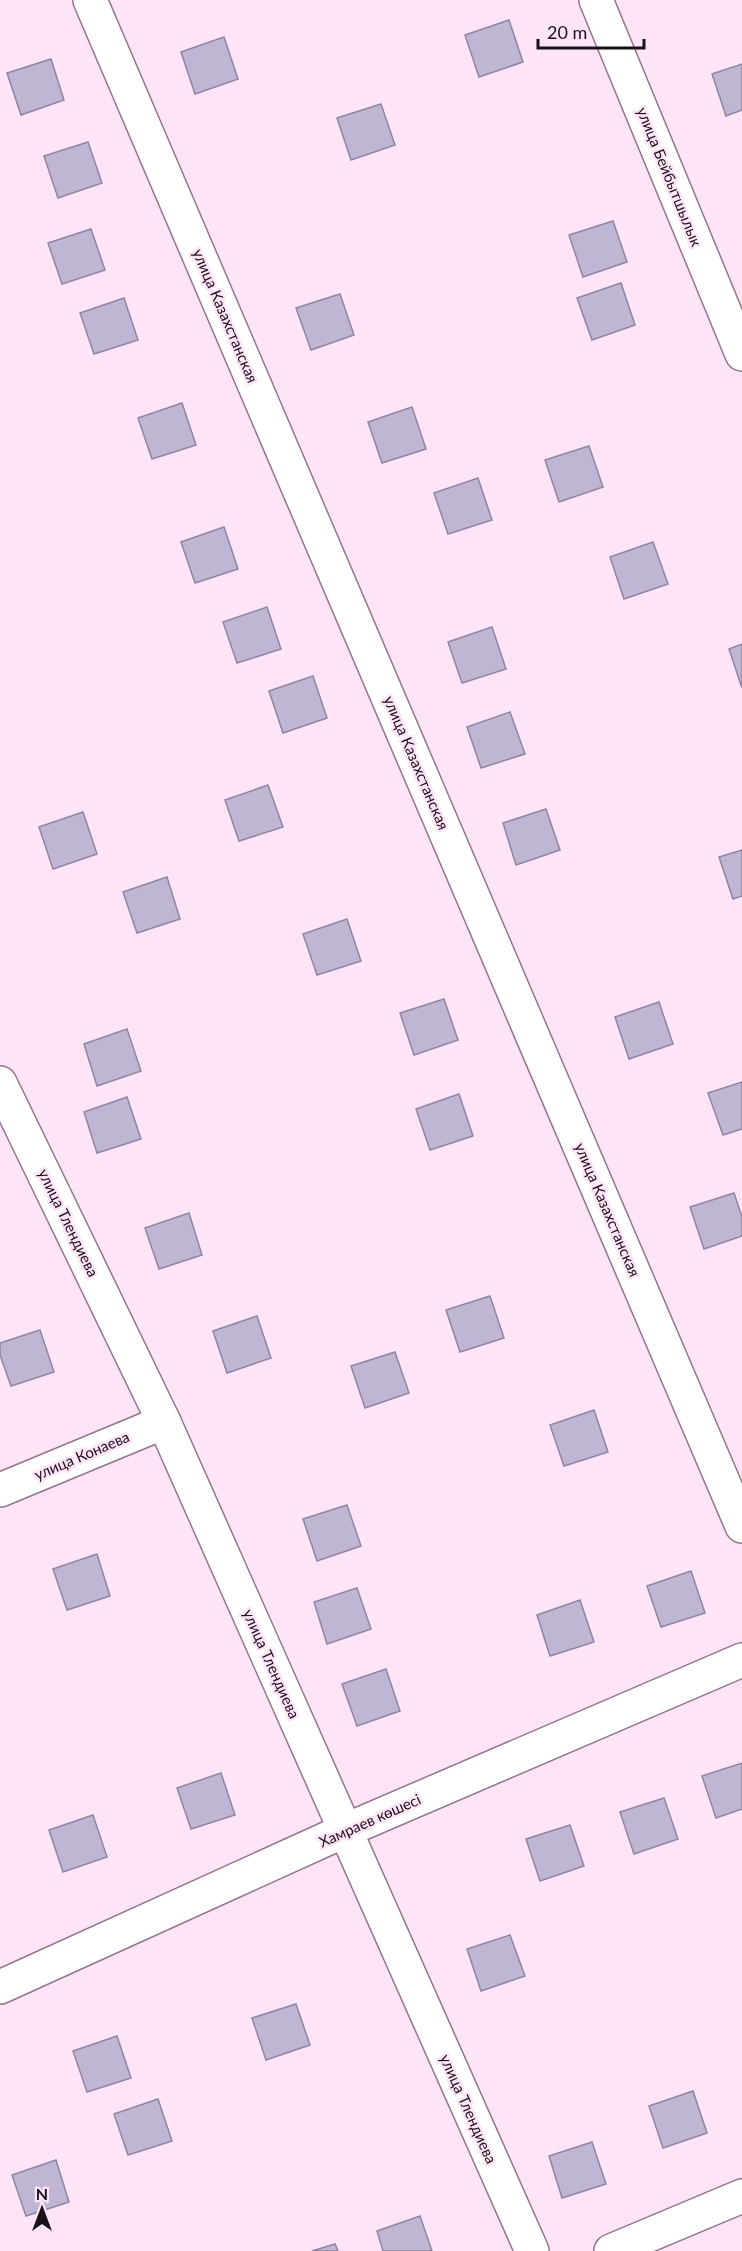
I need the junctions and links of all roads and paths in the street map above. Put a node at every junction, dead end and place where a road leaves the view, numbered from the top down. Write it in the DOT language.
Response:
graph roads {
  1 [pos="90,0"];
  2 [pos="596,0"];
  3 [pos="742,354"];
  4 [pos="0,1083"];
  5 [pos="164,1422"];
  6 [pos="0,1490"];
  7 [pos="742,1526"];
  8 [pos="742,1660"];
  9 [pos="344,1831"];
  10 [pos="0,1988"];
  11 [pos="742,2196"];
  12 [pos="532,2251"];
  13 [pos="611,2251"];
  1 -- 7 [label="street, улица Казахстанская"];
  2 -- 3 [label="street, улица Бейбытшылык"];
  4 -- 5 [label="street, улица Тлендиева"];
  5 -- 6 [label="street, улица Конаева"];
  5 -- 9 [label="street, улица Тлендиева"];
  8 -- 9 [label="street, Хамраев көшесі"];
  9 -- 10 [label="street, Хамраев көшесі"];
  9 -- 12 [label="street, улица Тлендиева"];
  11 -- 13 [label="street"];
}
